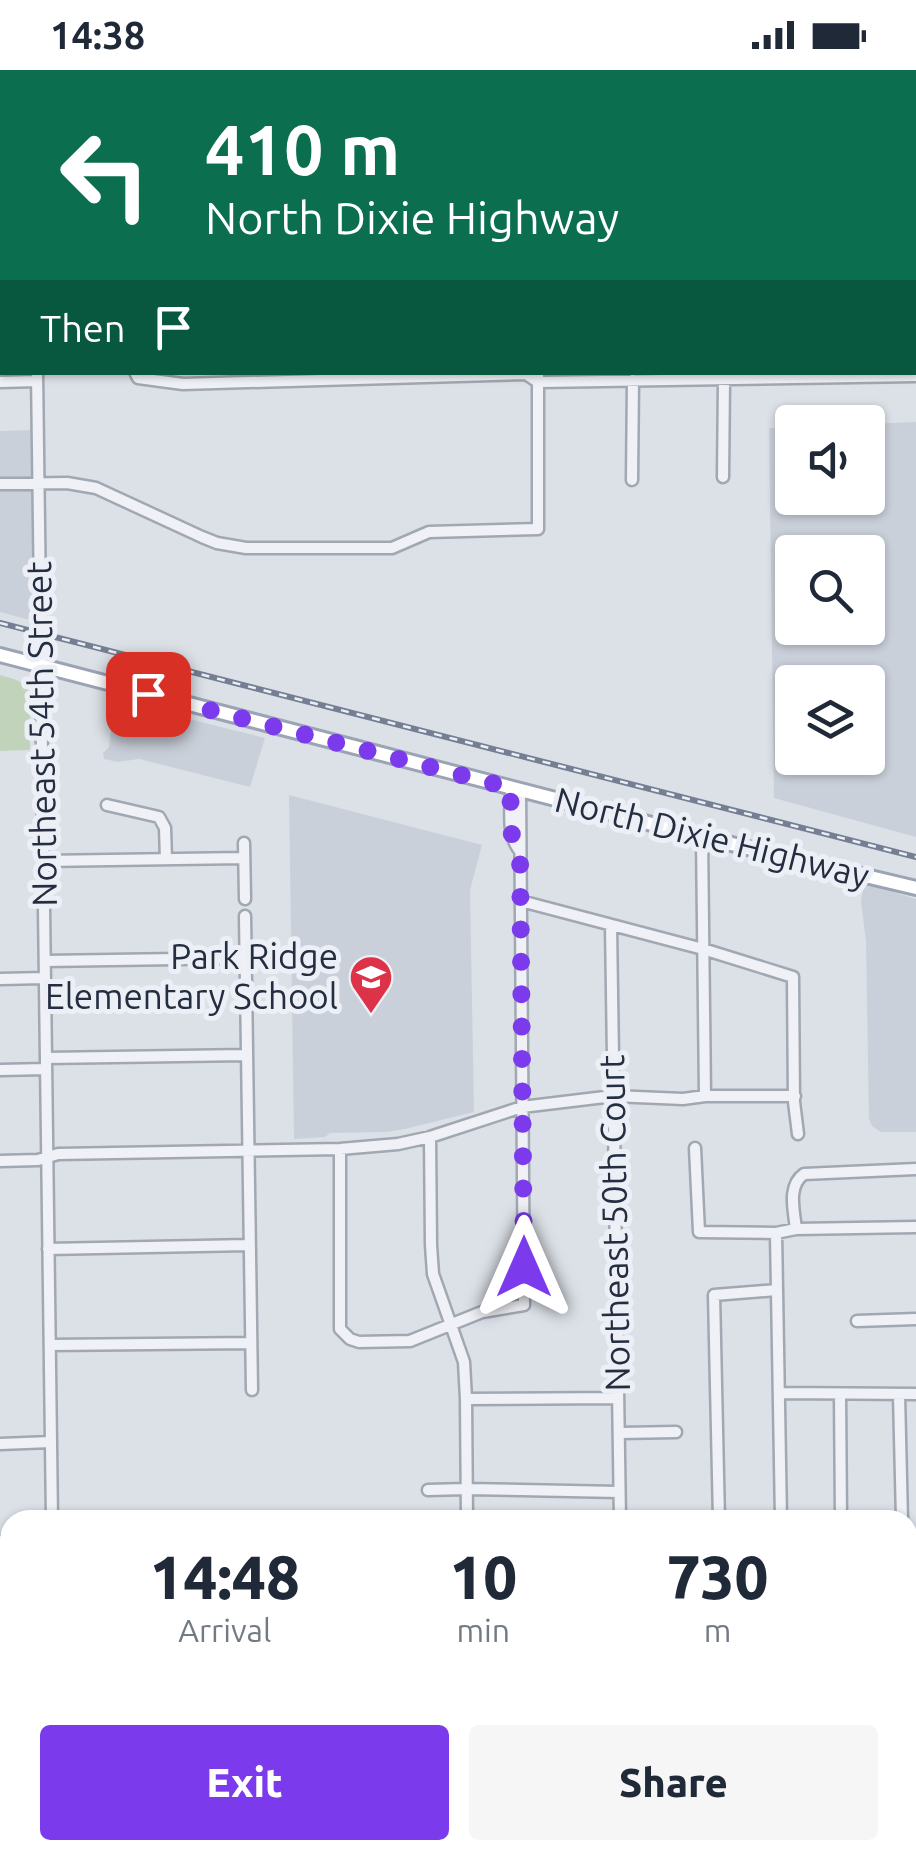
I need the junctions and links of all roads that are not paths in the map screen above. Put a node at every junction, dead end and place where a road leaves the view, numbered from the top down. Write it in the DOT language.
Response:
graph roads {
  1 [pos="136,375"];
  2 [pos="492,375"];
  3 [pos="916,376"];
  4 [pos="37,377"];
  5 [pos="538,377"];
  6 [pos="632,380"];
  7 [pos="724,380"];
  8 [pos="0,382"];
  9 [pos="723,477"];
  10 [pos="632,480"];
  11 [pos="38,482"];
  12 [pos="0,484"];
  13 [pos="0,656"];
  14 [pos="41,666"];
  15 [pos="516,789"];
  16 [pos="107,805"];
  17 [pos="702,837"];
  18 [pos="244,843"];
  19 [pos="243,858"];
  20 [pos="166,859"];
  21 [pos="44,861"];
  22 [pos="916,888"];
  23 [pos="245,899"];
  24 [pos="521,901"];
  25 [pos="245,916"];
  26 [pos="611,926"];
  27 [pos="703,949"];
  28 [pos="244,958"];
  29 [pos="45,960"];
  30 [pos="45,978"];
  31 [pos="0,979"];
  32 [pos="246,1055"];
  33 [pos="46,1064"];
  34 [pos="0,1070"];
  35 [pos="613,1096"];
  36 [pos="705,1096"];
  37 [pos="795,1096"];
  38 [pos="522,1107"];
  39 [pos="798,1134"];
  40 [pos="430,1136"];
  41 [pos="695,1148"];
  42 [pos="340,1149"];
  43 [pos="248,1150"];
  44 [pos="47,1156"];
  45 [pos="0,1161"];
  46 [pos="916,1170"];
  47 [pos="916,1227"];
  48 [pos="796,1228"];
  49 [pos="776,1233"];
  50 [pos="249,1245"];
  51 [pos="48,1249"];
  52 [pos="777,1290"];
  53 [pos="916,1319"];
  54 [pos="857,1321"];
  55 [pos="451,1326"];
  56 [pos="251,1342"];
  57 [pos="50,1345"];
  58 [pos="252,1390"];
  59 [pos="780,1393"];
  60 [pos="840,1394"];
  61 [pos="916,1394"];
  62 [pos="899,1395"];
  63 [pos="617,1398"];
  64 [pos="466,1399"];
  65 [pos="676,1432"];
  66 [pos="620,1433"];
  67 [pos="51,1442"];
  68 [pos="0,1444"];
  69 [pos="466,1489"];
  70 [pos="428,1490"];
  71 [pos="619,1492"];
  72 [pos="52,1510"];
  73 [pos="467,1510"];
  74 [pos="620,1510"];
  75 [pos="718,1510"];
  76 [pos="780,1510"];
  77 [pos="841,1510"];
  78 [pos="902,1510"];
  1 -- 2 [label="street"];
  3 -- 7 [label="street"];
  4 -- 8 [label="street"];
  4 -- 11 [label="street, Northeast 54th Street"];
  5 -- 6 [label="street"];
  5 -- 11 [label="street"];
  6 -- 7 [label="street"];
  6 -- 10 [label="street"];
  7 -- 9 [label="street"];
  11 -- 12 [label="street"];
  11 -- 14 [label="street, Northeast 54th Street"];
  13 -- 14 [label="main road, North Dixie Highway"];
  14 -- 15 [label="main road, North Dixie Highway"];
  14 -- 21 [label="street, Northeast 54th Street"];
  15 -- 17 [label="main road, North Dixie Highway"];
  15 -- 24 [label="street"];
  16 -- 20 [label="street"];
  17 -- 22 [label="main road, North Dixie Highway"];
  17 -- 27 [label="street"];
  18 -- 19 [label="street"];
  19 -- 20 [label="street"];
  19 -- 23 [label="street"];
  20 -- 21 [label="street"];
  21 -- 29 [label="street, Northeast 54th Street"];
  24 -- 26 [label="street"];
  24 -- 38 [label="street"];
  25 -- 28 [label="street"];
  26 -- 27 [label="street"];
  26 -- 35 [label="street, Northeast 50th Court"];
  27 -- 36 [label="street"];
  27 -- 37 [label="street"];
  28 -- 29 [label="street"];
  28 -- 32 [label="street"];
  29 -- 30 [label="street, Northeast 54th Street"];
  30 -- 31 [label="street"];
  30 -- 33 [label="street, Northeast 54th Street"];
  32 -- 33 [label="street"];
  32 -- 43 [label="street"];
  33 -- 34 [label="street"];
  33 -- 44 [label="street, Northeast 54th Street"];
  35 -- 36 [label="street"];
  35 -- 38 [label="street"];
  35 -- 63 [label="street, Northeast 50th Court"];
  36 -- 37 [label="street"];
  37 -- 39 [label="street"];
  38 -- 40 [label="street"];
  38 -- 55 [label="street"];
  40 -- 42 [label="street"];
  40 -- 55 [label="street"];
  41 -- 49 [label="street"];
  42 -- 43 [label="street"];
  42 -- 55 [label="street"];
  43 -- 44 [label="street"];
  43 -- 50 [label="street"];
  44 -- 45 [label="street"];
  44 -- 51 [label="street, Northeast 54th Street"];
  46 -- 48 [label="street"];
  47 -- 48 [label="street"];
  48 -- 49 [label="street"];
  49 -- 52 [label="street"];
  50 -- 51 [label="street"];
  50 -- 56 [label="street"];
  51 -- 57 [label="street, Northeast 54th Street"];
  52 -- 59 [label="street"];
  52 -- 75 [label="street"];
  53 -- 54 [label="street"];
  55 -- 64 [label="street"];
  56 -- 57 [label="street"];
  56 -- 58 [label="street"];
  57 -- 67 [label="street, Northeast 54th Street"];
  59 -- 60 [label="street"];
  59 -- 76 [label="street"];
  60 -- 62 [label="street"];
  60 -- 77 [label="street"];
  61 -- 62 [label="street"];
  62 -- 78 [label="street"];
  63 -- 64 [label="street"];
  63 -- 66 [label="street, Northeast 50th Court"];
  64 -- 69 [label="street"];
  65 -- 66 [label="street"];
  66 -- 71 [label="street, Northeast 50th Court"];
  67 -- 68 [label="street"];
  67 -- 72 [label="street, Northeast 54th Street"];
  69 -- 70 [label="street"];
  69 -- 71 [label="street"];
  69 -- 73 [label="street"];
  71 -- 74 [label="street, Northeast 50th Court"];
}
